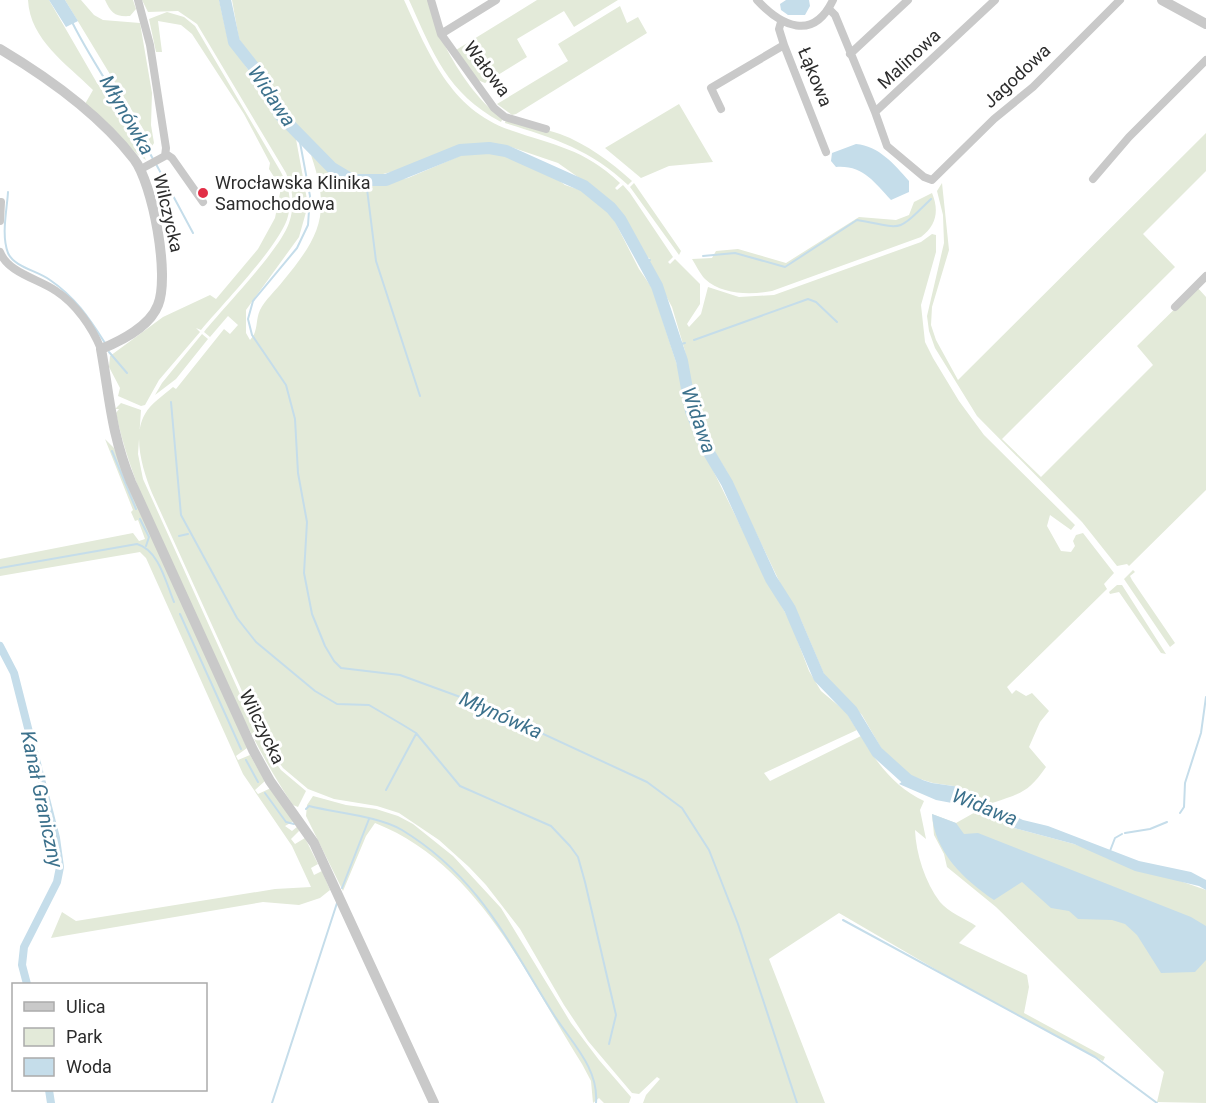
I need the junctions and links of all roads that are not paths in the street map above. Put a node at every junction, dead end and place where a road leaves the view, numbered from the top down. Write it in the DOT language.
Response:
graph roads {
  1 [pos="138,0"];
  2 [pos="431,0"];
  3 [pos="496,0"];
  4 [pos="757,0"];
  5 [pos="833,0"];
  6 [pos="908,0"];
  7 [pos="995,0"];
  8 [pos="1120,0"];
  9 [pos="1162,0"];
  10 [pos="829,9"];
  11 [pos="781,22"];
  12 [pos="1206,24"];
  13 [pos="441,34"];
  14 [pos="784,45"];
  15 [pos="0,50"];
  16 [pos="850,54"];
  17 [pos="1206,60"];
  18 [pos="721,110"];
  19 [pos="875,112"];
  20 [pos="546,129"];
  21 [pos="825,148"];
  22 [pos="164,156"];
  23 [pos="145,167"];
  24 [pos="1093,179"];
  25 [pos="1,202"];
  26 [pos="203,202"];
  27 [pos="0,221"];
  28 [pos="0,252"];
  29 [pos="1206,276"];
  30 [pos="1176,307"];
  31 [pos="101,349"];
  32 [pos="434,1103"];
  1 -- 22 [label="street, Wilczycka"];
  2 -- 13 [label="street, Wałowa"];
  3 -- 13 [label="street, Wałowa"];
  4 -- 11 [label="street"];
  5 -- 10 [label="street"];
  6 -- 16 [label="street"];
  7 -- 19 [label="street, Malinowa"];
  8 -- 19 [label="street, Jagodowa"];
  9 -- 12 [label="street"];
  10 -- 11 [label="street, Łąkowa"];
  10 -- 16 [label="street, Malinowa"];
  11 -- 14 [label="street, Łąkowa"];
  13 -- 20 [label="street, Wałowa"];
  14 -- 18 [label="street"];
  14 -- 21 [label="street, Łąkowa"];
  15 -- 23 [label="street"];
  16 -- 19 [label="street, Malinowa"];
  17 -- 24 [label="street"];
  22 -- 23 [label="street, Wilczycka"];
  22 -- 26 [label="street"];
  23 -- 31 [label="street, Wilczycka"];
  25 -- 27 [label="street"];
  28 -- 31 [label="street, Wilczycka"];
  29 -- 30 [label="street"];
  31 -- 32 [label="street, Wilczycka"];
}
